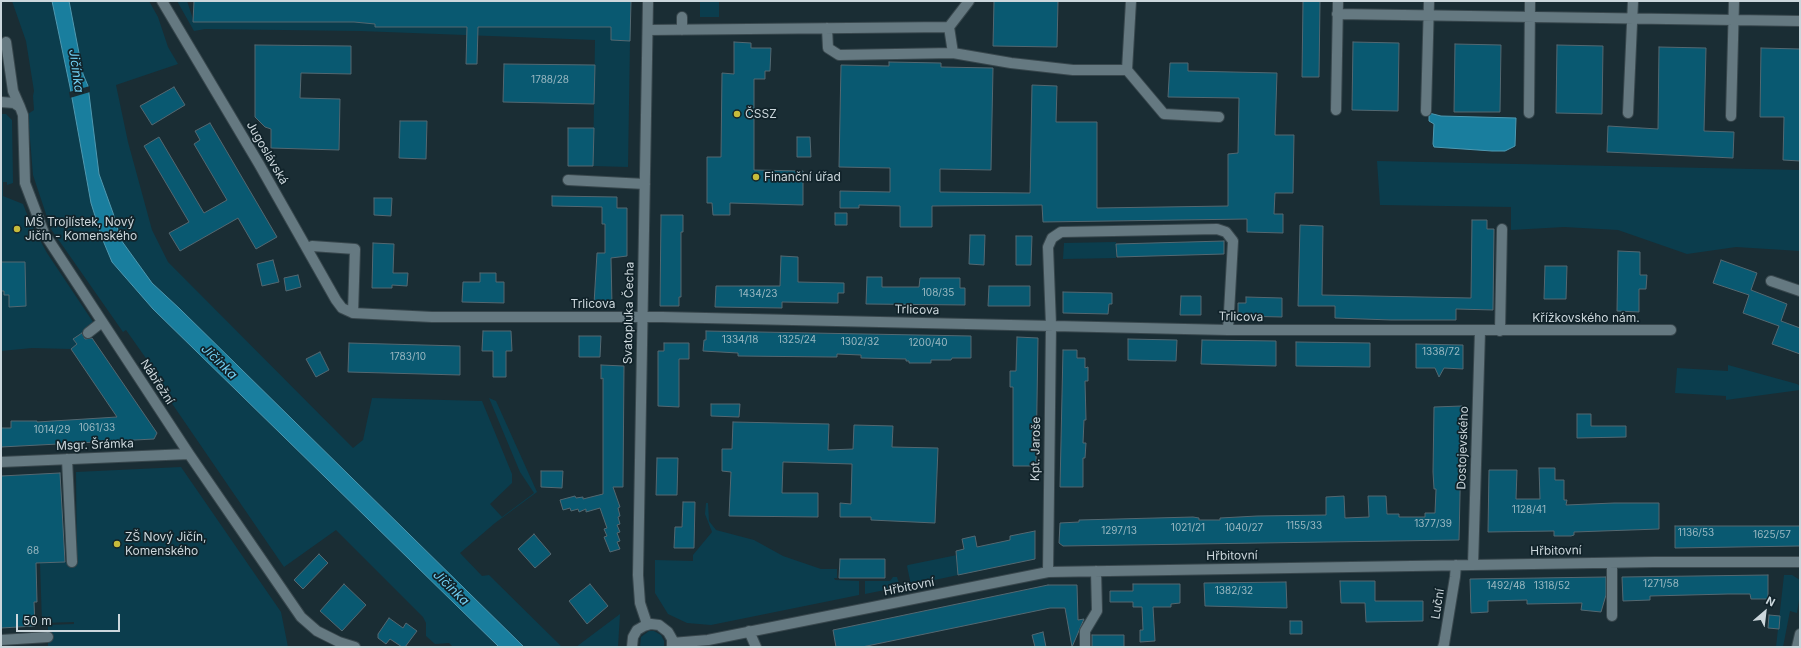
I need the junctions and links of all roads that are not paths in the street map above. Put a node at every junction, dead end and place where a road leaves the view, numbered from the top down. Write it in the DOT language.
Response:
graph roads {
  1 [pos="162,1"];
  2 [pos="648,1"];
  3 [pos="969,1"];
  4 [pos="1131,1"];
  5 [pos="1338,1"];
  6 [pos="1429,1"];
  7 [pos="1530,1"];
  8 [pos="1633,1"];
  9 [pos="1734,1"];
  10 [pos="1337,14"];
  11 [pos="1429,16"];
  12 [pos="682,17"];
  13 [pos="1530,17"];
  14 [pos="1632,19"];
  15 [pos="1733,20"];
  16 [pos="1800,22"];
  17 [pos="949,27"];
  18 [pos="827,28"];
  19 [pos="648,30"];
  20 [pos="682,30"];
  21 [pos="6,42"];
  22 [pos="953,53"];
  23 [pos="1127,70"];
  24 [pos="1,102"];
  25 [pos="20,107"];
  26 [pos="1336,110"];
  27 [pos="1426,111"];
  28 [pos="1529,113"];
  29 [pos="1628,113"];
  30 [pos="1731,116"];
  31 [pos="1220,117"];
  32 [pos="568,180"];
  33 [pos="645,184"];
  34 [pos="1502,229"];
  35 [pos="307,249"];
  36 [pos="1771,281"];
  37 [pos="1800,292"];
  38 [pos="353,313"];
  39 [pos="642,317"];
  40 [pos="102,322"];
  41 [pos="1051,326"];
  42 [pos="1228,330"];
  43 [pos="1672,330"];
  44 [pos="1480,331"];
  45 [pos="1500,331"];
  46 [pos="88,333"];
  47 [pos="189,454"];
  48 [pos="67,459"];
  49 [pos="1,462"];
  50 [pos="72,562"];
  51 [pos="1800,562"];
  52 [pos="1612,563"];
  53 [pos="1472,565"];
  54 [pos="1456,566"];
  55 [pos="1096,571"];
  56 [pos="1048,572"];
  57 [pos="1612,616"];
  58 [pos="647,624"];
  59 [pos="749,631"];
  60 [pos="1800,634"];
  61 [pos="48,637"];
  62 [pos="1,640"];
  63 [pos="672,645"];
  64 [pos="355,647"];
  65 [pos="632,647"];
  66 [pos="756,647"];
  67 [pos="1085,647"];
  68 [pos="1443,647"];
  69 [pos="1797,647"];
  1 -- 35 [label="street, Jugoslávská"];
  2 -- 19 [label="street, Svatopluka Čecha"];
  3 -- 17 [label="street"];
  4 -- 23 [label="street"];
  5 -- 10 [label="street"];
  6 -- 11 [label="street"];
  7 -- 13 [label="street"];
  8 -- 14 [label="street"];
  9 -- 15 [label="street"];
  10 -- 11 [label="street"];
  10 -- 26 [label="street"];
  11 -- 13 [label="street"];
  11 -- 27 [label="street"];
  12 -- 20 [label="street"];
  13 -- 14 [label="street"];
  13 -- 28 [label="street"];
  14 -- 15 [label="street"];
  14 -- 29 [label="street"];
  15 -- 16 [label="street"];
  15 -- 30 [label="street"];
  17 -- 18 [label="street"];
  17 -- 22 [label="street"];
  18 -- 20 [label="street"];
  18 -- 22 [label="street"];
  19 -- 20 [label="street"];
  19 -- 33 [label="street, Svatopluka Čecha"];
  21 -- 25 [label="street, Nábřežní"];
  22 -- 23 [label="street"];
  23 -- 31 [label="street"];
  24 -- 25 [label="street"];
  25 -- 40 [label="street, Nábřežní"];
  32 -- 33 [label="street"];
  33 -- 39 [label="street, Svatopluka Čecha"];
  34 -- 45 [label="street"];
  35 -- 38 [label="street, Jugoslávská"];
  35 -- 38 [label="street"];
  36 -- 37 [label="street"];
  38 -- 39 [label="street, Trlicova"];
  39 -- 41 [label="street, Trlicova"];
  39 -- 58 [label="street, Svatopluka Čecha"];
  40 -- 46 [label="street"];
  40 -- 47 [label="street, Nábřežní"];
  41 -- 42 [label="street, Trlicova"];
  41 -- 42 [label="street, Kpt. Jaroše"];
  41 -- 56 [label="street, Kpt. Jaroše"];
  42 -- 44 [label="street, Trlicova"];
  43 -- 45 [label="street, Křížkovského nám."];
  44 -- 45 [label="street, Křížkovského nám."];
  44 -- 53 [label="street, Dostojevského"];
  47 -- 48 [label="street, Msgr. Šrámka"];
  47 -- 64 [label="street, Nábřežní"];
  48 -- 49 [label="street, Msgr. Šrámka"];
  48 -- 50 [label="street"];
  51 -- 52 [label="street, Hřbitovní"];
  52 -- 53 [label="street, Hřbitovní"];
  52 -- 57 [label="street"];
  53 -- 54 [label="street, Hřbitovní"];
  54 -- 55 [label="street, Hřbitovní"];
  54 -- 68 [label="street, Luční"];
  55 -- 56 [label="street, Hřbitovní"];
  55 -- 67 [label="street"];
  56 -- 59 [label="street, Hřbitovní"];
  58 -- 63 [label="street"];
  58 -- 65 [label="street"];
  59 -- 63 [label="street, Hřbitovní"];
  59 -- 66 [label="street"];
  60 -- 69 [label="street"];
  61 -- 62 [label="street"];
}
